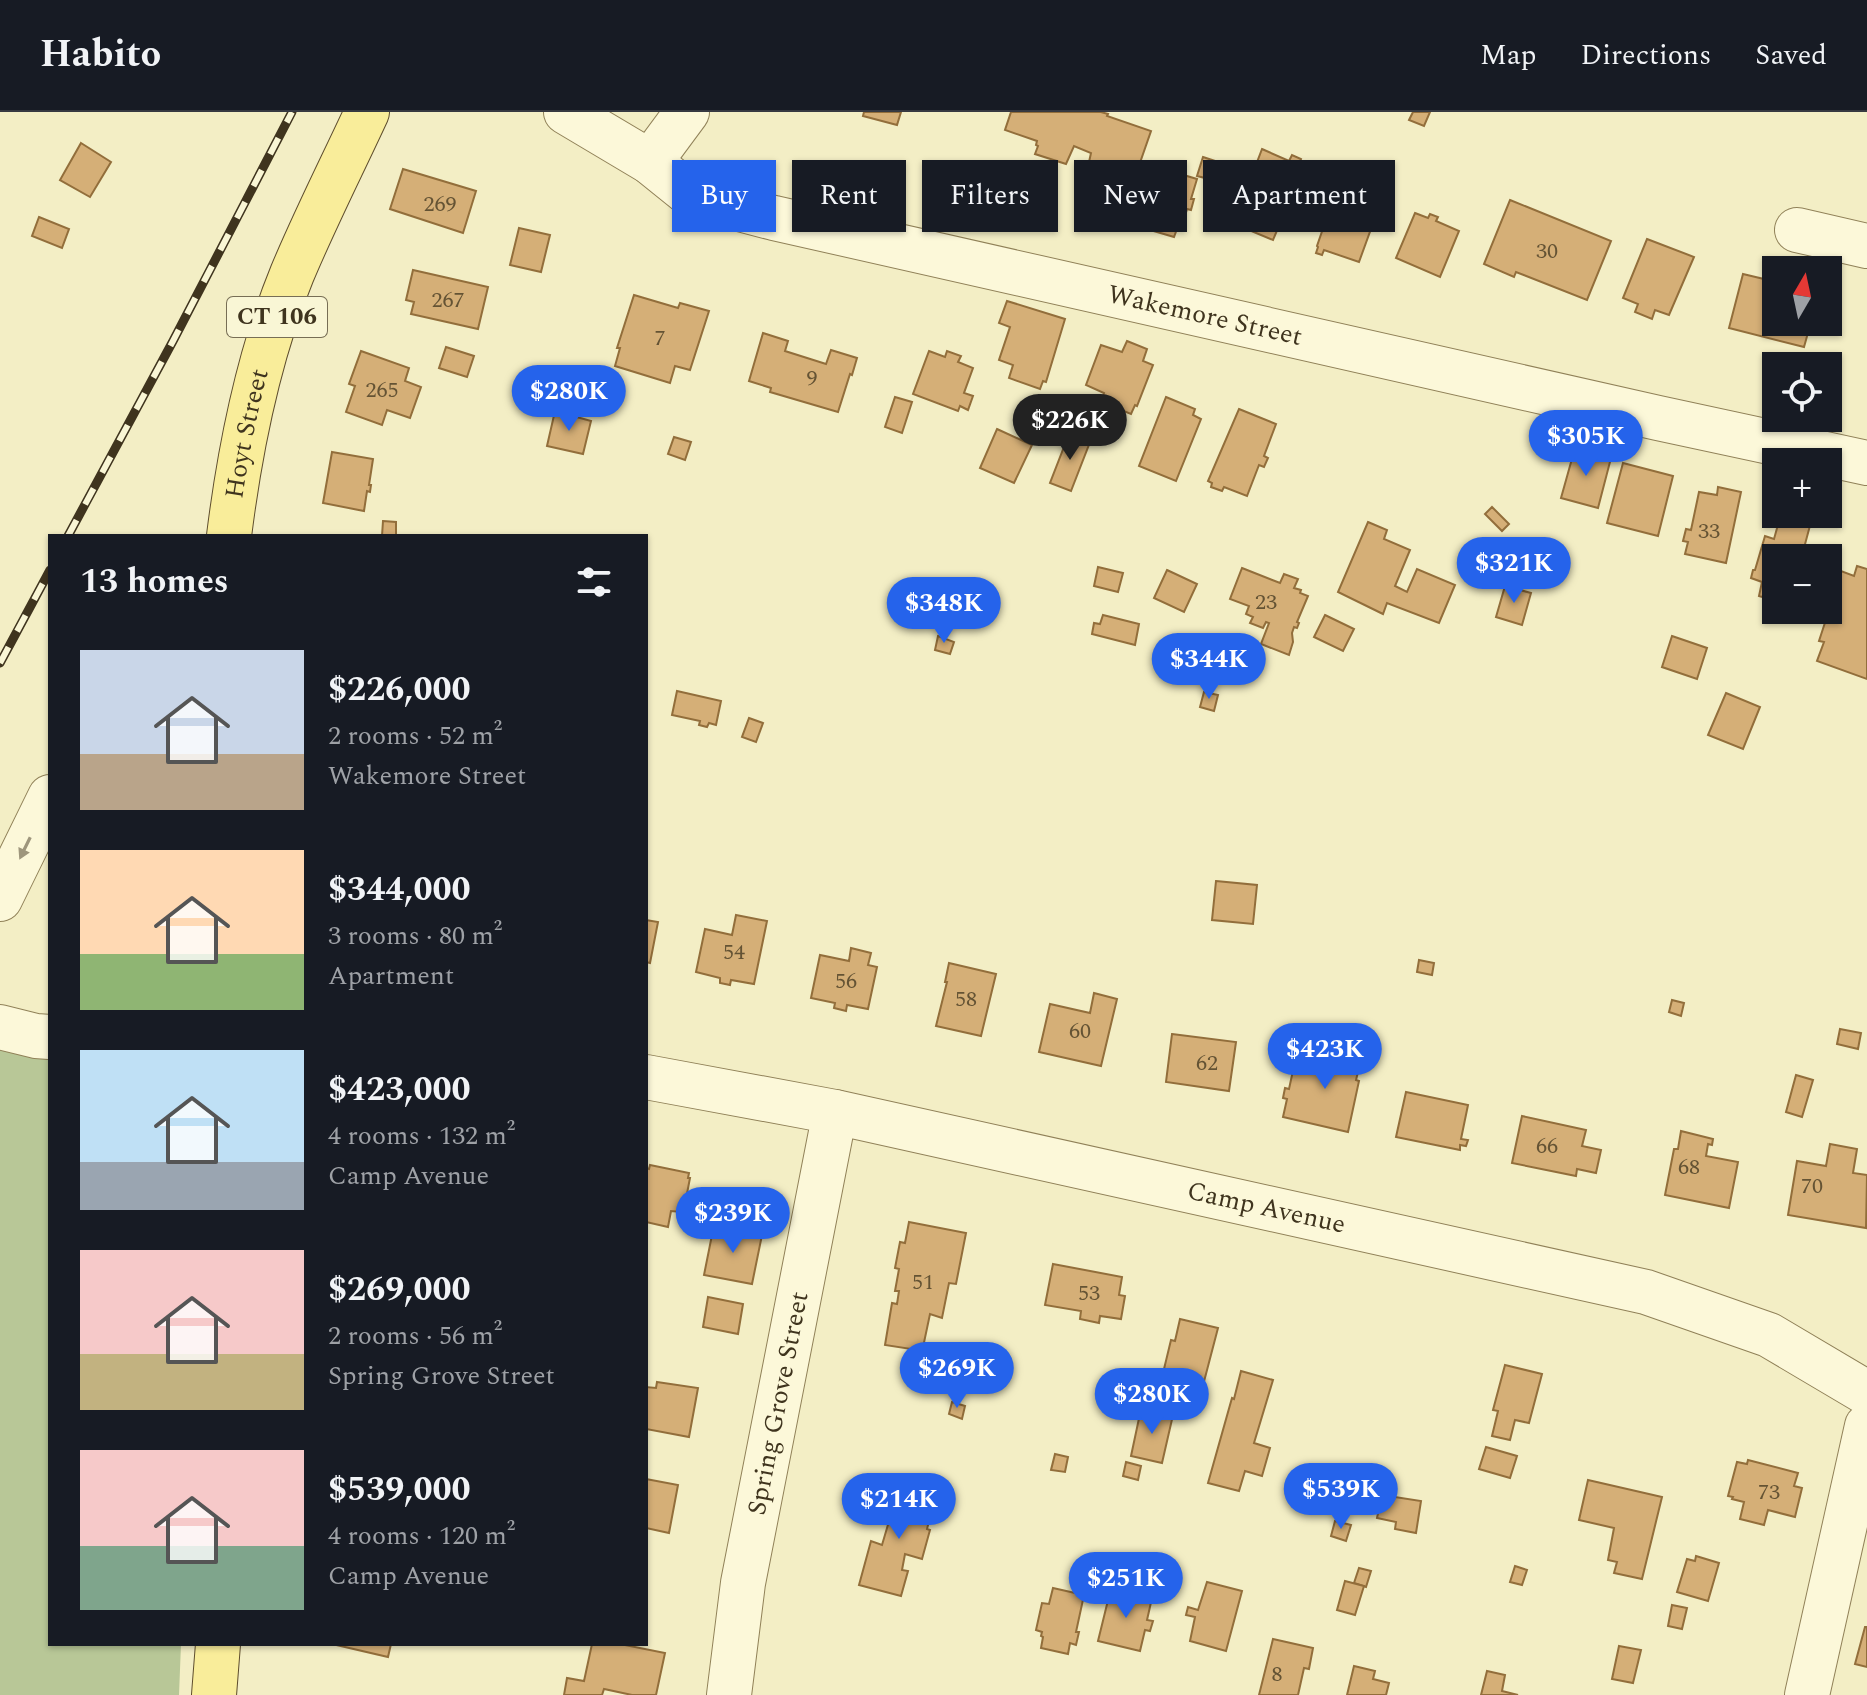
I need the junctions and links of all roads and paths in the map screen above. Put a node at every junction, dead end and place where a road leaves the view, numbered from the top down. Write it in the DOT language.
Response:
graph roads {
  1 [pos="367,112"];
  2 [pos="566,112"];
  3 [pos="687,112"];
  4 [pos="650,162"];
  5 [pos="1797,230"];
  6 [pos="1867,246"];
  7 [pos="1867,463"];
  8 [pos="229,534"];
  9 [pos="48,801"];
  10 [pos="0,899"];
  11 [pos="0,1027"];
  12 [pos="48,1037"];
  13 [pos="648,1077"];
  14 [pos="835,1112"];
  15 [pos="1867,1393"];
  16 [pos="1867,1426"];
  17 [pos="218,1646"];
  18 [pos="214,1695"];
  19 [pos="729,1695"];
  20 [pos="1807,1695"];
  1 -- 8 [label="main road, Hoyt Street / CT 106"];
  2 -- 4 [label="street, Wakemore Street"];
  3 -- 4 [label="street"];
  4 -- 7 [label="street, Wakemore Street"];
  5 -- 6 [label="street"];
  9 -- 10 [label="street, one-way"];
  11 -- 12 [label="street"];
  13 -- 14 [label="street, Camp Avenue"];
  14 -- 15 [label="street, Camp Avenue"];
  14 -- 19 [label="street, Spring Grove Street"];
  16 -- 20 [label="street"];
  17 -- 18 [label="main road"];
}
